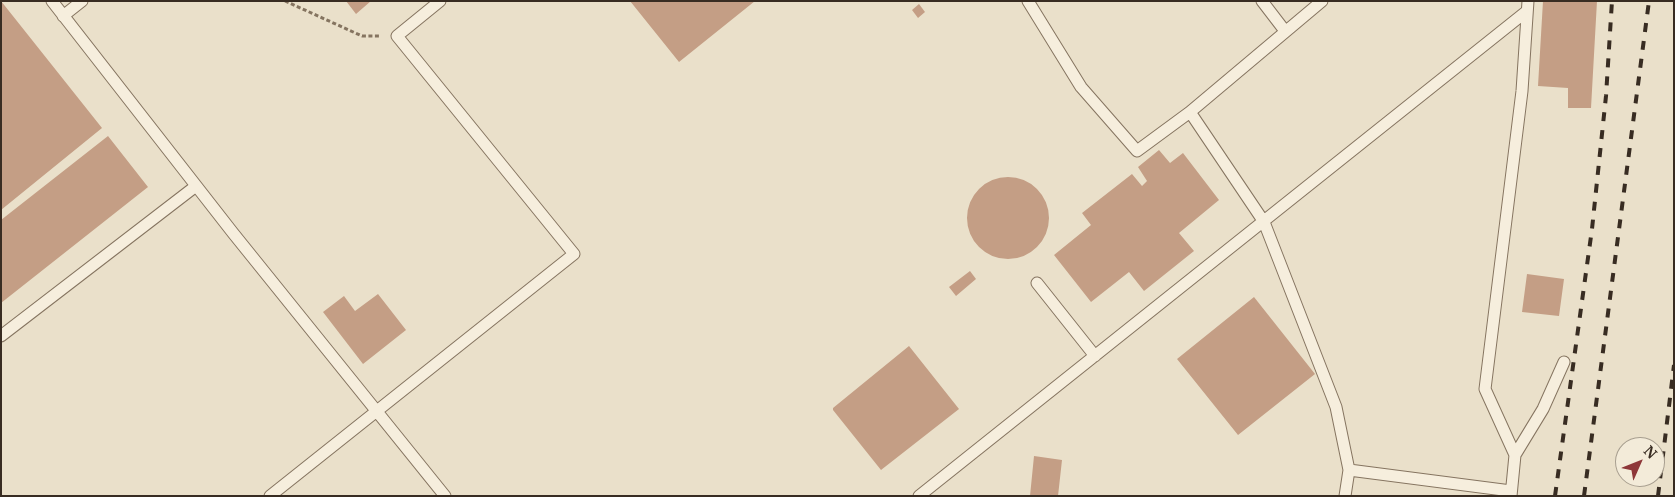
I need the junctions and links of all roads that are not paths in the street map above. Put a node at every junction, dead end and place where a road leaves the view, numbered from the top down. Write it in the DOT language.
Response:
graph roads {
  1 [pos="52,1"];
  2 [pos="82,1"];
  3 [pos="440,1"];
  4 [pos="1028,1"];
  5 [pos="1262,1"];
  6 [pos="1322,1"];
  7 [pos="1528,6"];
  8 [pos="63,16"];
  9 [pos="1286,31"];
  10 [pos="1190,112"];
  11 [pos="196,186"];
  12 [pos="1264,222"];
  13 [pos="1037,284"];
  14 [pos="1,336"];
  15 [pos="1095,356"];
  16 [pos="1564,362"];
  17 [pos="377,412"];
  18 [pos="1515,455"];
  19 [pos="1349,470"];
  20 [pos="1511,493"];
  21 [pos="270,496"];
  22 [pos="444,496"];
  23 [pos="919,496"];
  24 [pos="1345,496"];
  1 -- 8 [label="lane"];
  2 -- 8 [label="lane"];
  3 -- 17 [label="lane"];
  4 -- 10 [label="lane"];
  5 -- 9 [label="lane"];
  6 -- 9 [label="lane"];
  7 -- 12 [label="lane"];
  7 -- 18 [label="lane"];
  8 -- 11 [label="lane"];
  9 -- 10 [label="lane"];
  10 -- 12 [label="lane"];
  11 -- 14 [label="lane"];
  11 -- 17 [label="lane"];
  12 -- 15 [label="lane"];
  12 -- 19 [label="lane"];
  13 -- 15 [label="lane"];
  15 -- 23 [label="lane"];
  16 -- 18 [label="lane"];
  17 -- 21 [label="lane"];
  17 -- 22 [label="lane"];
  18 -- 20 [label="lane"];
  19 -- 20 [label="lane"];
  19 -- 24 [label="lane"];
}
